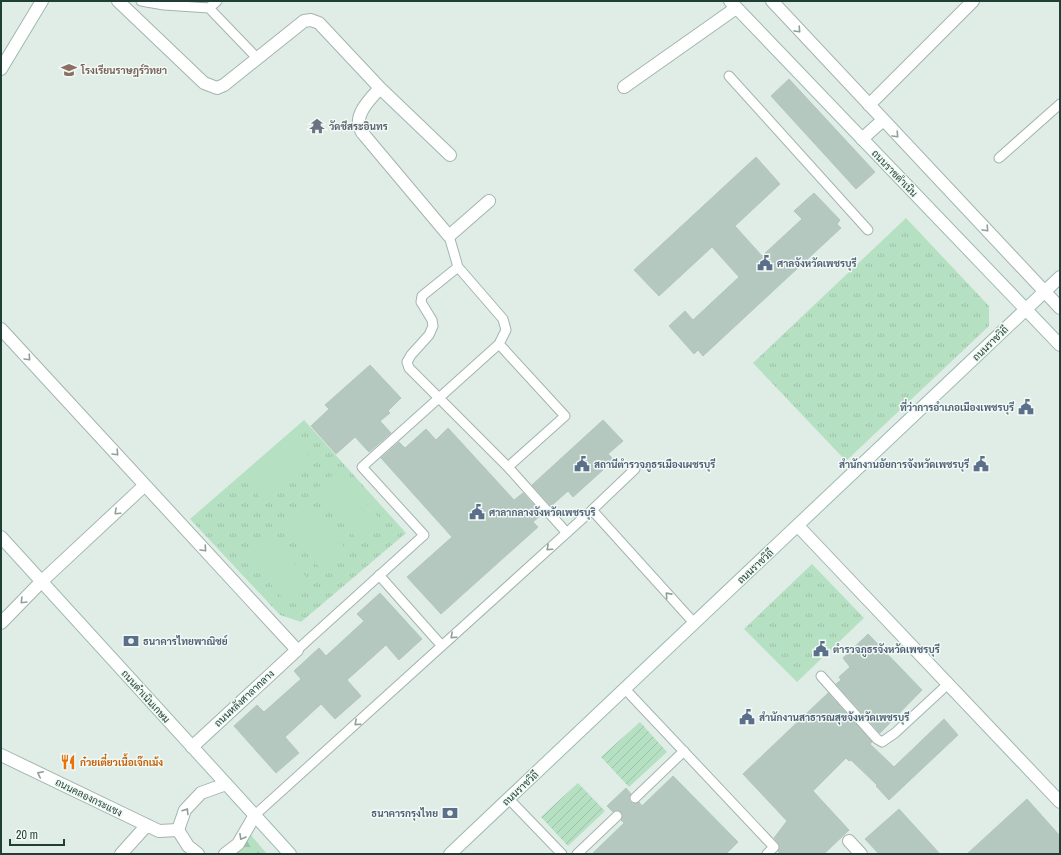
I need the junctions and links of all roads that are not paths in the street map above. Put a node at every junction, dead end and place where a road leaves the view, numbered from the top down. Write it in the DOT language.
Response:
graph roads {
  1 [pos="42,1"];
  2 [pos="118,1"];
  3 [pos="140,1"];
  4 [pos="217,1"];
  5 [pos="772,1"];
  6 [pos="973,1"];
  7 [pos="733,4"];
  8 [pos="209,8"];
  9 [pos="257,58"];
  10 [pos="1,69"];
  11 [pos="729,76"];
  12 [pos="624,87"];
  13 [pos="380,88"];
  14 [pos="1060,104"];
  15 [pos="869,105"];
  16 [pos="883,120"];
  17 [pos="862,139"];
  18 [pos="450,155"];
  19 [pos="999,158"];
  20 [pos="489,201"];
  21 [pos="868,230"];
  22 [pos="449,236"];
  23 [pos="458,267"];
  24 [pos="1060,278"];
  25 [pos="1045,292"];
  26 [pos="1060,308"];
  27 [pos="1025,310"];
  28 [pos="1,329"];
  29 [pos="499,344"];
  30 [pos="1060,345"];
  31 [pos="438,398"];
  32 [pos="508,467"];
  33 [pos="635,469"];
  34 [pos="146,485"];
  35 [pos="592,510"];
  36 [pos="798,526"];
  37 [pos="567,533"];
  38 [pos="1,537"];
  39 [pos="379,575"];
  40 [pos="42,581"];
  41 [pos="1,623"];
  42 [pos="695,624"];
  43 [pos="442,646"];
  44 [pos="297,650"];
  45 [pos="821,676"];
  46 [pos="948,684"];
  47 [pos="626,689"];
  48 [pos="192,747"];
  49 [pos="684,751"];
  50 [pos="1,755"];
  51 [pos="226,784"];
  52 [pos="509,798"];
  53 [pos="635,798"];
  54 [pos="1060,802"];
  55 [pos="255,815"];
  56 [pos="616,816"];
  57 [pos="147,825"];
  58 [pos="178,830"];
  59 [pos="849,841"];
  60 [pos="121,854"];
  61 [pos="198,854"];
  62 [pos="225,854"];
  63 [pos="290,854"];
  64 [pos="450,854"];
  65 [pos="562,854"];
  66 [pos="577,854"];
  67 [pos="767,854"];
  68 [pos="861,854"];
  1 -- 10 [label="street"];
  2 -- 9 [label="street"];
  3 -- 8 [label="lane"];
  4 -- 8 [label="lane"];
  5 -- 15 [label="street, one-way"];
  6 -- 15 [label="street"];
  7 -- 12 [label="street"];
  7 -- 17 [label="street, ถนนราชดำเนิน"];
  8 -- 9 [label="lane"];
  9 -- 13 [label="street"];
  11 -- 21 [label="lane"];
  13 -- 18 [label="street"];
  13 -- 22 [label="street"];
  14 -- 19 [label="lane"];
  15 -- 16 [label="street"];
  16 -- 17 [label="street"];
  16 -- 25 [label="street, one-way"];
  17 -- 27 [label="street, ถนนราชดำเนิน"];
  20 -- 22 [label="street"];
  22 -- 23 [label="lane"];
  23 -- 29 [label="lane"];
  23 -- 31 [label="lane"];
  24 -- 25 [label="street, ถนนราชวิถี"];
  25 -- 26 [label="street"];
  25 -- 27 [label="street, ถนนราชวิถี"];
  27 -- 30 [label="street, ถนนราชดำเนิน"];
  27 -- 36 [label="street, ถนนราชวิถี"];
  28 -- 34 [label="street, one-way"];
  29 -- 31 [label="lane"];
  29 -- 32 [label="lane"];
  31 -- 32 [label="lane"];
  31 -- 39 [label="lane"];
  32 -- 37 [label="lane"];
  33 -- 35 [label="lane"];
  34 -- 40 [label="street, one-way"];
  34 -- 44 [label="street, one-way"];
  35 -- 37 [label="lane"];
  42 -- 35 [label="lane, one-way"];
  36 -- 42 [label="street, ถนนราชวิถี"];
  36 -- 46 [label="street"];
  37 -- 43 [label="lane, one-way"];
  38 -- 40 [label="street, ถนนดำเนินเกษม"];
  39 -- 43 [label="lane"];
  39 -- 44 [label="lane"];
  40 -- 41 [label="street, one-way"];
  40 -- 48 [label="street, ถนนดำเนินเกษม"];
  42 -- 47 [label="street, ถนนราชวิถี"];
  43 -- 55 [label="lane, one-way"];
  44 -- 48 [label="street, ถนนหลังศาลากลาง"];
  45 -- 46 [label="lane"];
  46 -- 54 [label="street"];
  47 -- 49 [label="lane"];
  47 -- 52 [label="street, ถนนราชวิถี"];
  48 -- 51 [label="street, ถนนดำเนินเกษม"];
  49 -- 53 [label="lane"];
  49 -- 67 [label="lane"];
  57 -- 50 [label="street, ถนนคลองกระแชง, one-way"];
  51 -- 55 [label="street, ถนนดำเนินเกษม"];
  58 -- 51 [label="street, one-way"];
  52 -- 64 [label="street, ถนนราชวิถี"];
  52 -- 65 [label="lane"];
  55 -- 62 [label="street, one-way"];
  55 -- 63 [label="street, ถนนดำเนินเกษม"];
  56 -- 66 [label="lane"];
  57 -- 58 [label="street, ถนนคลองกระแชง"];
  57 -- 60 [label="street"];
  58 -- 61 [label="street"];
  59 -- 68 [label="street"];
}
